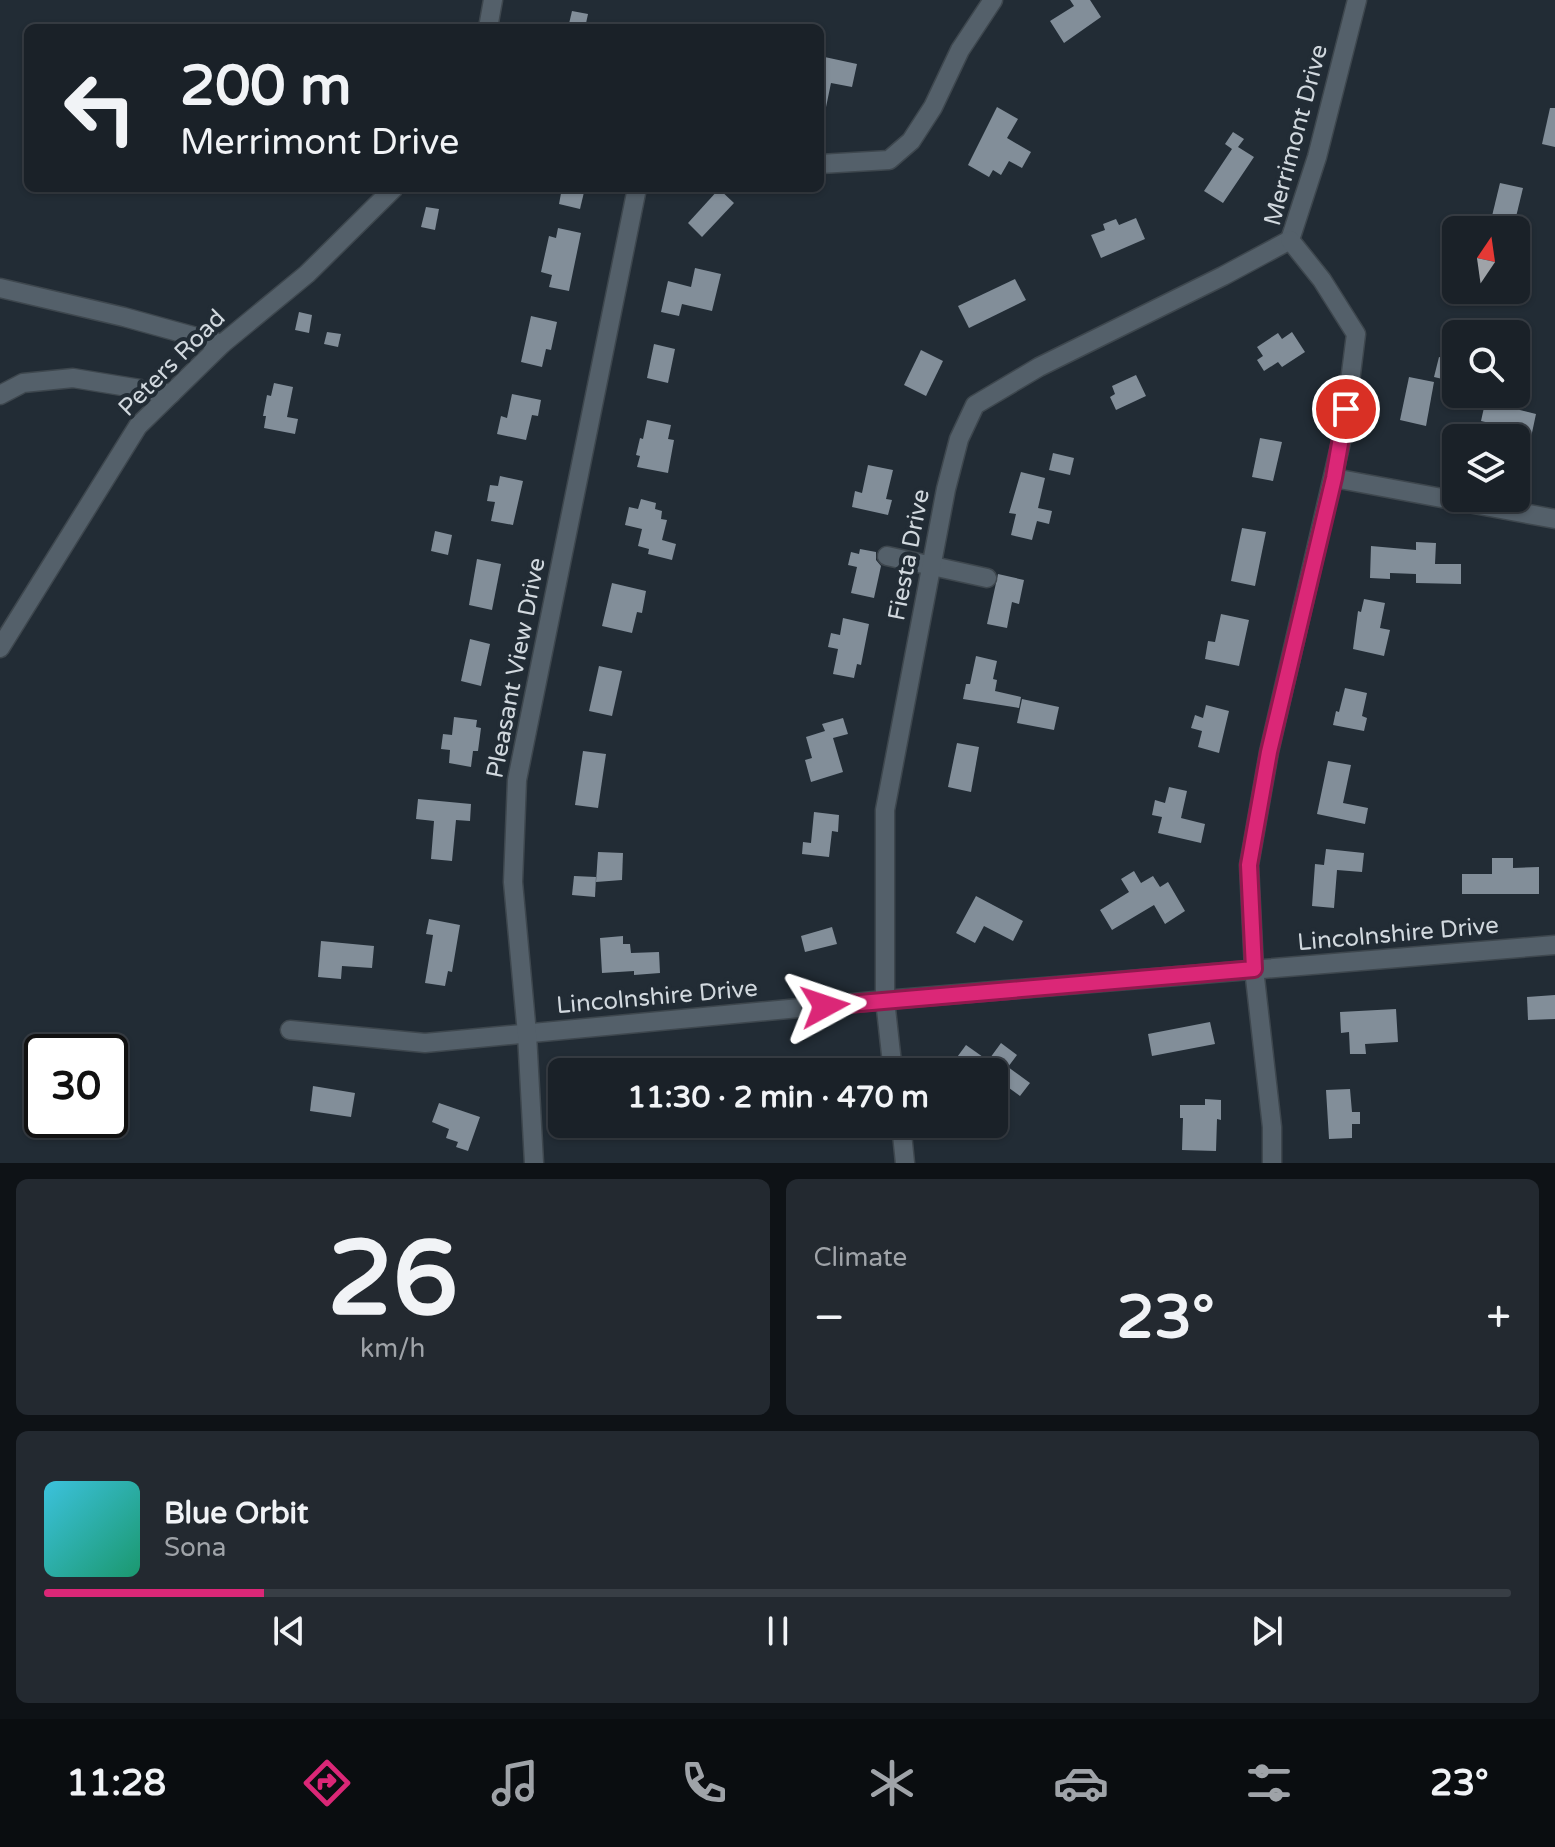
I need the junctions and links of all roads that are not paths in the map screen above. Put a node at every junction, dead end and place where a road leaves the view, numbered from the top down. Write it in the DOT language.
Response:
graph roads {
  1 [pos="493,0"];
  2 [pos="993,0"];
  3 [pos="1357,0"];
  4 [pos="489,24"];
  5 [pos="824,164"];
  6 [pos="390,192"];
  7 [pos="636,192"];
  8 [pos="1290,240"];
  9 [pos="0,288"];
  10 [pos="222,344"];
  11 [pos="171,394"];
  12 [pos="0,395"];
  13 [pos="1334,478"];
  14 [pos="1555,519"];
  15 [pos="887,556"];
  16 [pos="932,564"];
  17 [pos="987,578"];
  18 [pos="0,648"];
  19 [pos="1555,945"];
  20 [pos="1254,969"];
  21 [pos="885,1000"];
  22 [pos="290,1030"];
  23 [pos="527,1034"];
  24 [pos="891,1058"];
  25 [pos="902,1138"];
  26 [pos="534,1163"];
  27 [pos="905,1163"];
  28 [pos="1272,1163"];
  1 -- 4 [label="street"];
  2 -- 5 [label="street"];
  3 -- 8 [label="street, Merrimont Drive"];
  6 -- 10 [label="street, Peters Road"];
  7 -- 23 [label="street, Pleasant View Drive"];
  8 -- 13 [label="street, Merrimont Drive"];
  8 -- 16 [label="street, Fiesta Drive"];
  9 -- 10 [label="street"];
  10 -- 11 [label="street, Peters Road"];
  11 -- 12 [label="street"];
  11 -- 18 [label="street, Peters Road"];
  13 -- 14 [label="street"];
  13 -- 20 [label="street, Merrimont Drive"];
  15 -- 16 [label="street"];
  16 -- 17 [label="street"];
  16 -- 21 [label="street, Fiesta Drive"];
  19 -- 20 [label="street, Lincolnshire Drive"];
  20 -- 21 [label="street, Lincolnshire Drive"];
  20 -- 28 [label="street, Merrimont Drive"];
  21 -- 23 [label="street, Lincolnshire Drive"];
  21 -- 24 [label="street, Fiesta Drive"];
  22 -- 23 [label="street, Lincolnshire Drive"];
  23 -- 26 [label="street, Pleasant View Drive"];
  25 -- 27 [label="street"];
}
